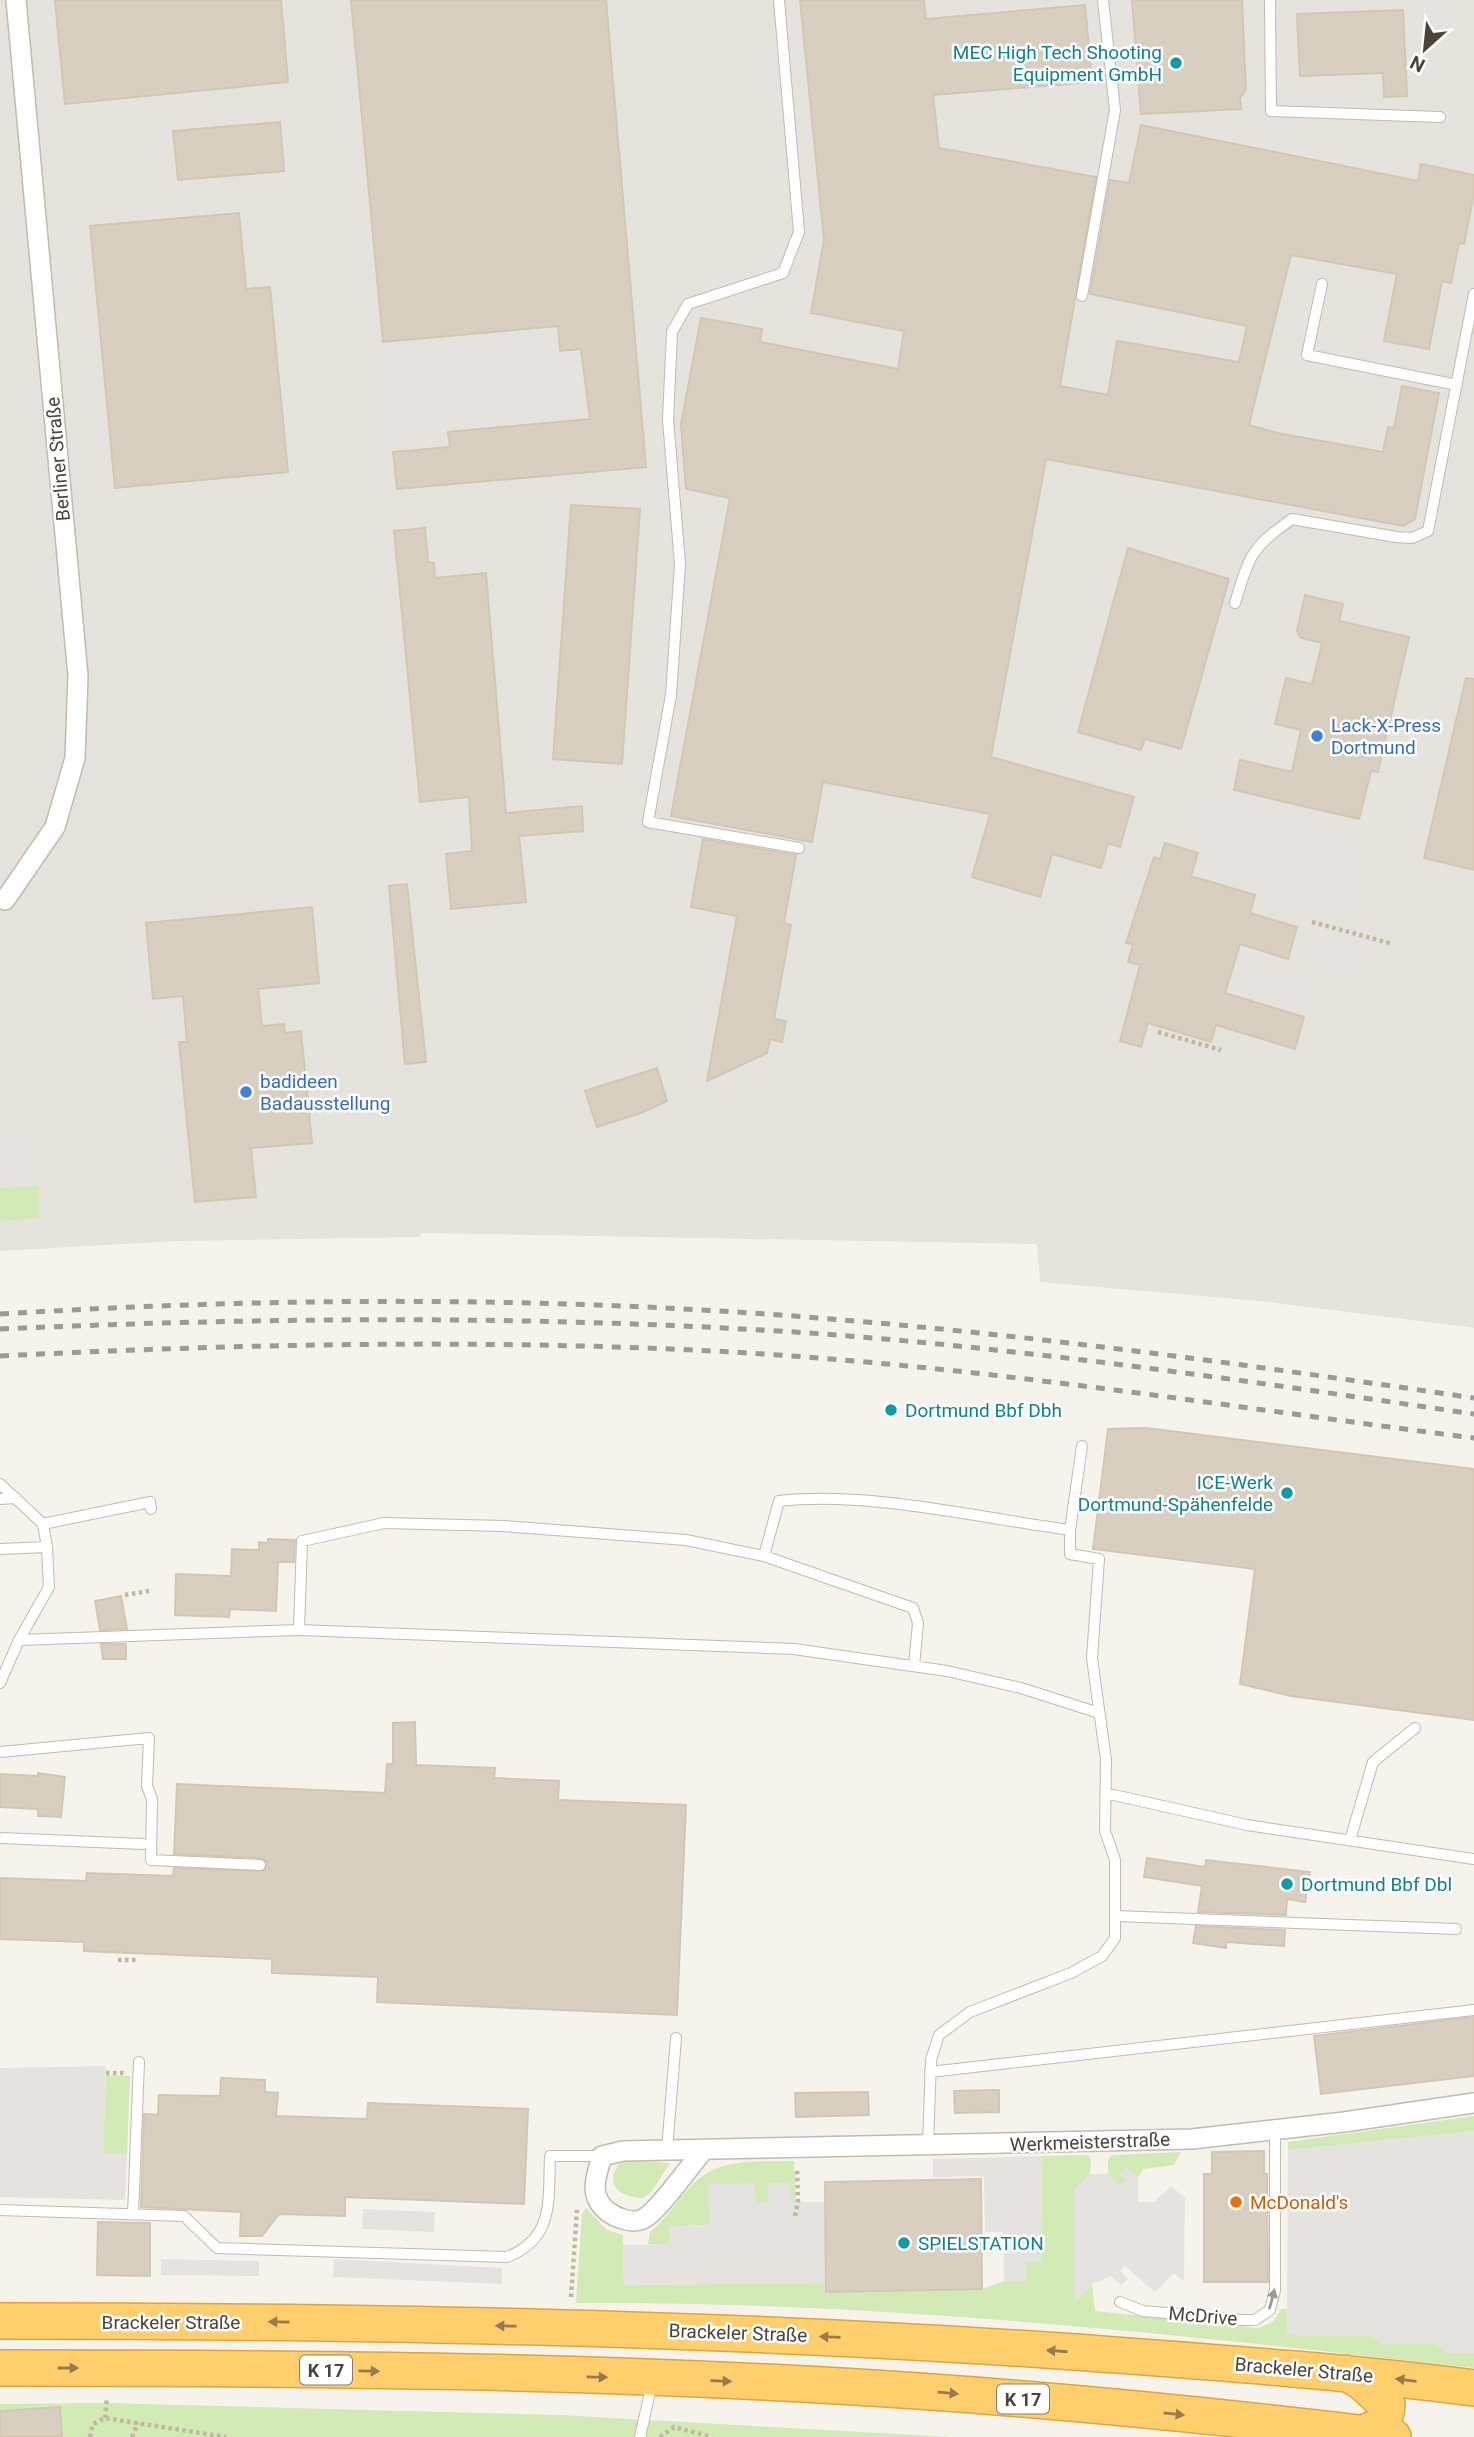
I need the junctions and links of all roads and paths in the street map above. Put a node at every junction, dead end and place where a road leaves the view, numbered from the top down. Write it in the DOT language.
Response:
graph roads {
  1 [pos="16,0"];
  2 [pos="779,0"];
  3 [pos="1103,0"];
  4 [pos="1270,0"];
  5 [pos="1440,117"];
  6 [pos="1322,284"];
  7 [pos="1474,295"];
  8 [pos="1082,296"];
  9 [pos="1457,384"];
  10 [pos="1235,603"];
  11 [pos="799,848"];
  12 [pos="5,900"];
  13 [pos="1312,922"];
  14 [pos="1394,944"];
  15 [pos="1158,1032"];
  16 [pos="1221,1050"];
  17 [pos="1082,1446"];
  18 [pos="0,1484"];
  19 [pos="16,1498"];
  20 [pos="0,1499"];
  21 [pos="151,1509"];
  22 [pos="43,1524"];
  23 [pos="1070,1531"];
  24 [pos="47,1547"];
  25 [pos="0,1549"];
  26 [pos="764,1556"];
  27 [pos="149,1591"];
  28 [pos="125,1595"];
  29 [pos="299,1630"];
  30 [pos="19,1640"];
  31 [pos="914,1667"];
  32 [pos="0,1683"];
  33 [pos="1099,1713"];
  34 [pos="1415,1728"];
  35 [pos="0,1752"];
  36 [pos="1105,1793"];
  37 [pos="0,1838"];
  38 [pos="1350,1840"];
  39 [pos="142,1844"];
  40 [pos="1474,1859"];
  41 [pos="260,1865"];
  42 [pos="1116,1916"];
  43 [pos="1456,1929"];
  44 [pos="118,1960"];
  45 [pos="139,1960"];
  46 [pos="1474,2010"];
  47 [pos="676,2038"];
  48 [pos="139,2062"];
  49 [pos="930,2072"];
  50 [pos="1474,2103"];
  51 [pos="1275,2130"];
  52 [pos="928,2146"];
  53 [pos="797,2148"];
  54 [pos="667,2150"];
  55 [pos="704,2150"];
  56 [pos="602,2156"];
  57 [pos="594,2182"];
  58 [pos="0,2210"];
  59 [pos="133,2214"];
  60 [pos="795,2216"];
  61 [pos="558,2297"];
  62 [pos="1120,2302"];
  63 [pos="0,2321"];
  64 [pos="0,2368"];
  65 [pos="1344,2372"];
  66 [pos="653,2378"];
  67 [pos="1474,2388"];
  68 [pos="94,2398"];
  69 [pos="107,2398"];
  70 [pos="121,2398"];
  71 [pos="105,2418"];
  72 [pos="138,2423"];
  73 [pos="1378,2435"];
  74 [pos="90,2437"];
  75 [pos="132,2437"];
  76 [pos="226,2437"];
  77 [pos="640,2437"];
  78 [pos="660,2437"];
  79 [pos="712,2437"];
  1 -- 12 [label="street, Berliner Straße"];
  2 -- 11 [label="lane"];
  3 -- 8 [label="lane"];
  4 -- 5 [label="lane"];
  6 -- 9 [label="lane"];
  7 -- 9 [label="lane"];
  9 -- 10 [label="lane"];
  13 -- 14 [label="path"];
  15 -- 16 [label="path"];
  17 -- 23 [label="lane"];
  18 -- 19 [label="lane"];
  19 -- 20 [label="lane"];
  19 -- 22 [label="lane"];
  21 -- 22 [label="lane"];
  22 -- 24 [label="lane"];
  23 -- 26 [label="lane"];
  23 -- 33 [label="lane"];
  24 -- 25 [label="lane"];
  24 -- 30 [label="lane"];
  26 -- 29 [label="lane"];
  26 -- 31 [label="lane"];
  27 -- 28 [label="path"];
  29 -- 30 [label="lane"];
  29 -- 31 [label="lane"];
  30 -- 32 [label="lane"];
  31 -- 33 [label="lane"];
  33 -- 36 [label="lane"];
  34 -- 38 [label="lane"];
  35 -- 41 [label="lane"];
  36 -- 38 [label="lane"];
  36 -- 42 [label="lane"];
  37 -- 39 [label="lane"];
  38 -- 40 [label="lane"];
  42 -- 43 [label="lane"];
  42 -- 49 [label="lane"];
  44 -- 45 [label="path"];
  46 -- 49 [label="lane"];
  47 -- 54 [label="lane"];
  48 -- 59 [label="lane"];
  49 -- 52 [label="lane"];
  50 -- 51 [label="street, Werkmeisterstraße"];
  51 -- 52 [label="street, Werkmeisterstraße"];
  62 -- 51 [label="lane, McDrive, one-way"];
  52 -- 53 [label="street, Werkmeisterstraße"];
  53 -- 55 [label="street, Werkmeisterstraße"];
  53 -- 60 [label="path"];
  54 -- 55 [label="street, Werkmeisterstraße"];
  54 -- 56 [label="street, Werkmeisterstraße"];
  55 -- 57 [label="street"];
  56 -- 57 [label="street"];
  56 -- 59 [label="lane"];
  57 -- 61 [label="path"];
  58 -- 59 [label="lane"];
  65 -- 63 [label="highway, Brackeler Straße, one-way"];
  64 -- 66 [label="highway, K 17, one-way"];
  67 -- 65 [label="highway, Brackeler Straße, one-way"];
  65 -- 73 [label="highway"];
  66 -- 73 [label="highway, K 17, one-way"];
  66 -- 77 [label="lane"];
  68 -- 69 [label="path"];
  69 -- 70 [label="path"];
  69 -- 71 [label="path"];
  71 -- 72 [label="path"];
  71 -- 74 [label="path"];
  72 -- 75 [label="path"];
  72 -- 76 [label="path"];
  78 -- 79 [label="path"];
}
